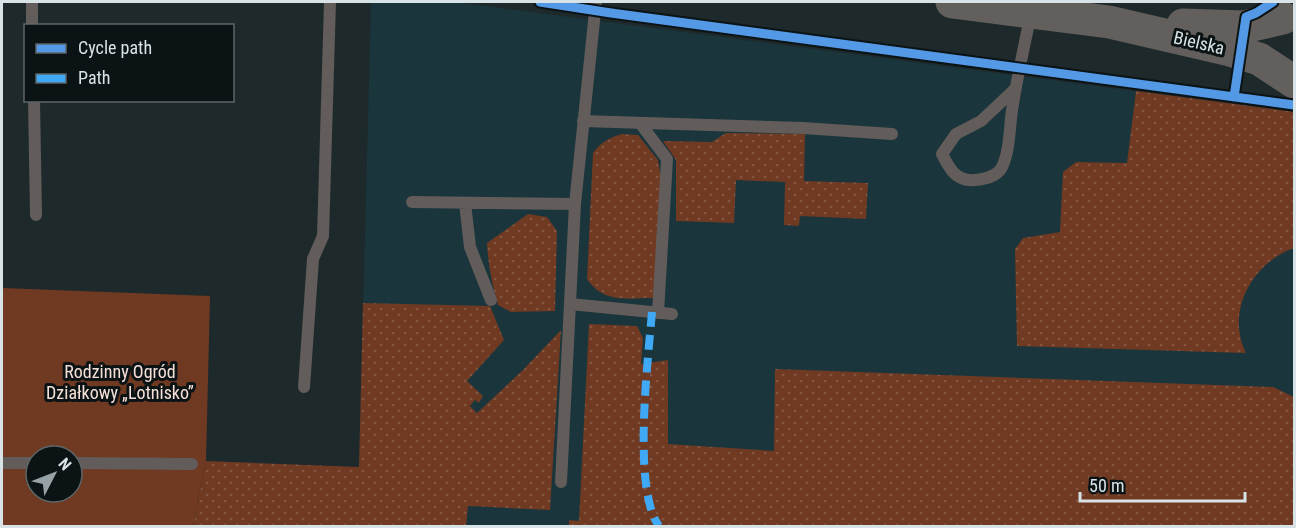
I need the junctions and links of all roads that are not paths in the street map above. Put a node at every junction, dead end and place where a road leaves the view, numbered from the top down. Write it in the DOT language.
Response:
graph roads {
  1 [pos="32,2"];
  2 [pos="330,2"];
  3 [pos="596,2"];
  4 [pos="952,2"];
  5 [pos="1032,12"];
  6 [pos="1289,14"];
  7 [pos="1109,22"];
  8 [pos="32,24"];
  9 [pos="1290,78"];
  10 [pos="1016,88"];
  11 [pos="34,102"];
  12 [pos="583,121"];
  13 [pos="640,123"];
  14 [pos="892,134"];
  15 [pos="412,202"];
  16 [pos="465,203"];
  17 [pos="575,204"];
  18 [pos="36,215"];
  19 [pos="490,300"];
  20 [pos="570,304"];
  21 [pos="658,313"];
  22 [pos="672,314"];
  23 [pos="304,387"];
  24 [pos="2,463"];
  25 [pos="24,463"];
  26 [pos="84,463"];
  27 [pos="192,464"];
  28 [pos="561,482"];
  1 -- 8 [label="lane"];
  2 -- 23 [label="lane"];
  3 -- 12 [label="lane"];
  4 -- 5 [label="main road, Bielska"];
  5 -- 7 [label="main road, Bielska"];
  5 -- 10 [label="lane"];
  6 -- 7 [label="main road, Bielska"];
  6 -- 9 [label="main road, Bielska"];
  7 -- 9 [label="main road, Bielska"];
  10 -- 10 [label="lane"];
  11 -- 18 [label="lane"];
  12 -- 13 [label="lane"];
  12 -- 17 [label="lane"];
  13 -- 14 [label="lane"];
  13 -- 21 [label="lane"];
  15 -- 16 [label="lane"];
  16 -- 17 [label="lane"];
  16 -- 19 [label="lane"];
  17 -- 20 [label="lane"];
  20 -- 21 [label="lane"];
  20 -- 28 [label="lane"];
  21 -- 22 [label="lane"];
  24 -- 25 [label="lane"];
  26 -- 27 [label="lane"];
}
